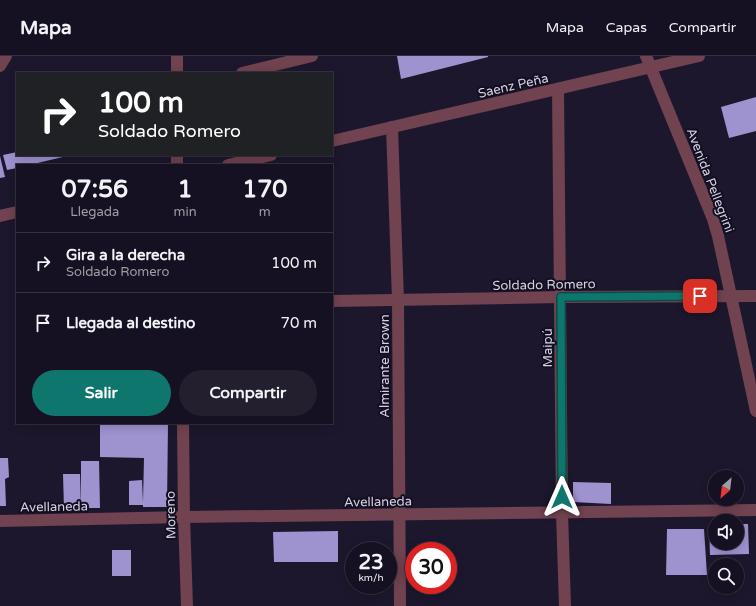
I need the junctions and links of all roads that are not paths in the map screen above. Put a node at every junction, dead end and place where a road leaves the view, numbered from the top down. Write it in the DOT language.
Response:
graph roads {
  1 [pos="6,56"];
  2 [pos="177,56"];
  3 [pos="312,56"];
  4 [pos="646,56"];
  5 [pos="700,56"];
  6 [pos="0,66"];
  7 [pos="651,68"];
  8 [pos="177,72"];
  9 [pos="246,72"];
  10 [pos="558,89"];
  11 [pos="392,127"];
  12 [pos="333,141"];
  13 [pos="267,156"];
  14 [pos="232,164"];
  15 [pos="16,212"];
  16 [pos="0,216"];
  17 [pos="731,296"];
  18 [pos="756,296"];
  19 [pos="561,297"];
  20 [pos="398,300"];
  21 [pos="333,301"];
  22 [pos="756,411"];
  23 [pos="183,424"];
  24 [pos="756,510"];
  25 [pos="562,512"];
  26 [pos="399,515"];
  27 [pos="184,517"];
  28 [pos="0,521"];
  29 [pos="187,606"];
  30 [pos="400,606"];
  31 [pos="565,606"];
  1 -- 6 [label="street"];
  2 -- 8 [label="street"];
  3 -- 9 [label="street"];
  4 -- 7 [label="street, Avenida Pellegrini"];
  5 -- 7 [label="street, Saenz Peña"];
  7 -- 10 [label="street, Saenz Peña"];
  7 -- 17 [label="street, Avenida Pellegrini"];
  10 -- 11 [label="street, Saenz Peña"];
  10 -- 19 [label="street, Maipú"];
  11 -- 12 [label="street, Saenz Peña"];
  11 -- 20 [label="street, Almirante Brown"];
  13 -- 14 [label="street"];
  15 -- 16 [label="street"];
  17 -- 18 [label="street, Soldado Romero"];
  17 -- 19 [label="street, Soldado Romero"];
  17 -- 22 [label="street, Avenida Pellegrini"];
  19 -- 20 [label="street, Soldado Romero"];
  19 -- 25 [label="street, Maipú"];
  20 -- 21 [label="street, Soldado Romero"];
  20 -- 26 [label="street, Almirante Brown"];
  23 -- 27 [label="street, Moreno"];
  24 -- 25 [label="street, Avellaneda"];
  25 -- 26 [label="street, Avellaneda"];
  25 -- 31 [label="street, Maipú"];
  26 -- 27 [label="street, Avellaneda"];
  26 -- 30 [label="street, Almirante Brown"];
  27 -- 28 [label="street, Avellaneda"];
  27 -- 29 [label="street, Moreno"];
}
